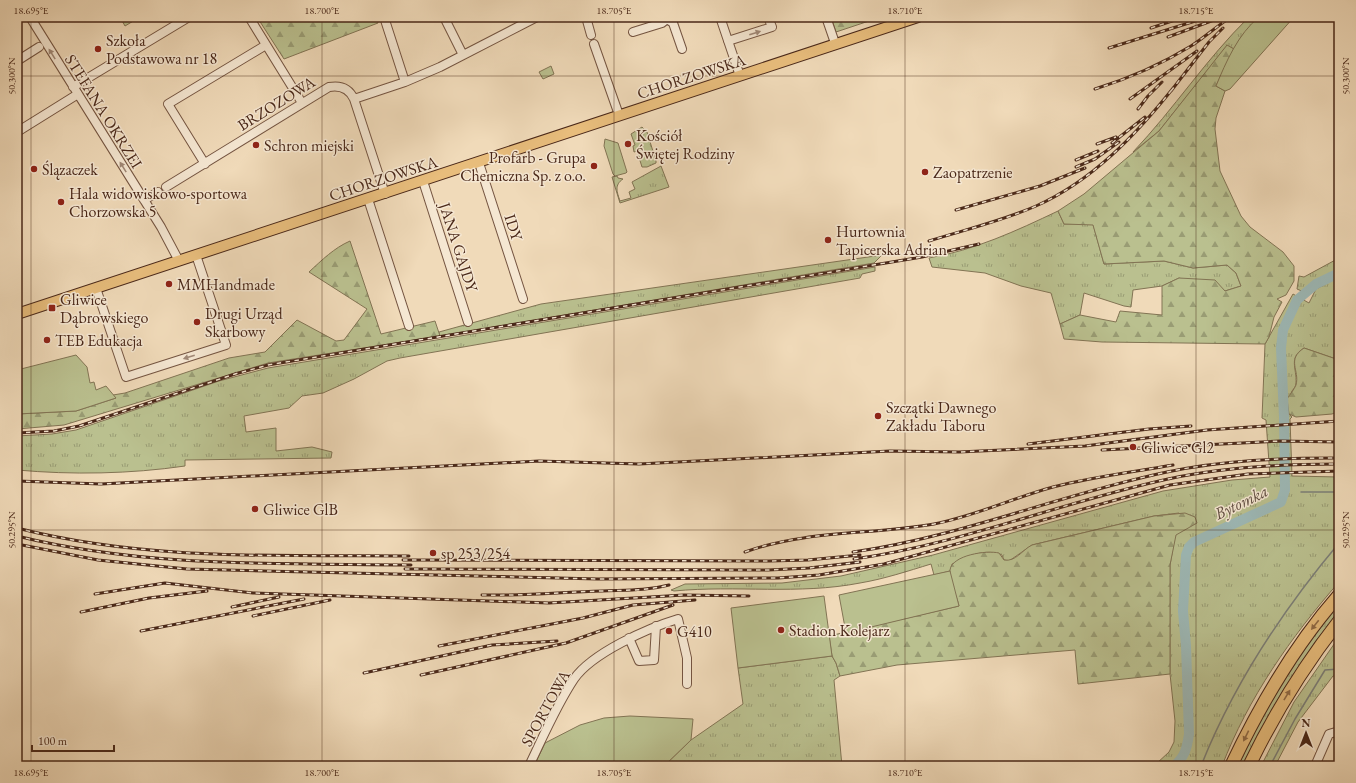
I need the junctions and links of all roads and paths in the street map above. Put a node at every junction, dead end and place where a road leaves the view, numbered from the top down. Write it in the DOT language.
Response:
graph roads {
  1 [pos="30,17"];
  2 [pos="189,17"];
  3 [pos="249,17"];
  4 [pos="384,17"];
  5 [pos="444,17"];
  6 [pos="537,17"];
  7 [pos="586,17"];
  8 [pos="720,17"];
  9 [pos="768,17"];
  10 [pos="826,17"];
  11 [pos="918,17"];
  12 [pos="667,18"];
  13 [pos="520,21"];
  14 [pos="634,32"];
  15 [pos="591,35"];
  16 [pos="728,41"];
  17 [pos="835,43"];
  18 [pos="594,44"];
  19 [pos="266,45"];
  20 [pos="39,47"];
  21 [pos="682,49"];
  22 [pos="463,55"];
  23 [pos="17,61"];
  24 [pos="740,76"];
  25 [pos="405,82"];
  26 [pos="73,87"];
  27 [pos="78,94"];
  28 [pos="354,99"];
  29 [pos="302,104"];
  30 [pos="619,115"];
  31 [pos="17,132"];
  32 [pos="479,163"];
  33 [pos="205,164"];
  34 [pos="423,181"];
  35 [pos="166,187"];
  36 [pos="158,192"];
  37 [pos="385,194"];
  38 [pos="368,199"];
  39 [pos="144,200"];
  40 [pos="196,255"];
  41 [pos="179,261"];
  42 [pos="96,288"];
  43 [pos="523,299"];
  44 [pos="17,314"];
  45 [pos="468,322"];
  46 [pos="409,326"];
  47 [pos="1339,595"];
  48 [pos="1339,620"];
  49 [pos="656,626"];
  50 [pos="629,638"];
  51 [pos="687,684"];
  52 [pos="1339,731"];
  53 [pos="529,766"];
  54 [pos="1231,766"];
  55 [pos="1249,766"];
  56 [pos="1315,766"];
  26 -- 1 [label="street, STEFANA OKRZEI, one-way"];
  2 -- 26 [label="street"];
  3 -- 19 [label="street"];
  4 -- 25 [label="street"];
  5 -- 22 [label="street"];
  6 -- 13 [label="street"];
  7 -- 15 [label="street"];
  8 -- 16 [label="street"];
  16 -- 9 [label="street, one-way"];
  10 -- 17 [label="street"];
  11 -- 17 [label="main road, CHORZOWSKA"];
  12 -- 14 [label="street"];
  12 -- 21 [label="street"];
  13 -- 22 [label="street"];
  16 -- 24 [label="street"];
  17 -- 24 [label="main road, CHORZOWSKA"];
  18 -- 30 [label="street"];
  19 -- 29 [label="street"];
  19 -- 33 [label="street"];
  20 -- 23 [label="street"];
  22 -- 25 [label="street"];
  24 -- 30 [label="main road, CHORZOWSKA"];
  25 -- 28 [label="street"];
  26 -- 27 [label="street, STEFANA OKRZEI"];
  27 -- 31 [label="street"];
  39 -- 27 [label="street, STEFANA OKRZEI, one-way"];
  28 -- 29 [label="street, BRZOZOWA"];
  28 -- 37 [label="street"];
  29 -- 33 [label="street, BRZOZOWA"];
  30 -- 32 [label="main road, CHORZOWSKA"];
  32 -- 34 [label="main road, CHORZOWSKA"];
  32 -- 43 [label="street, IDY"];
  33 -- 35 [label="street, BRZOZOWA"];
  34 -- 37 [label="main road, CHORZOWSKA"];
  34 -- 45 [label="street, JANA GAJDY"];
  36 -- 39 [label="street"];
  37 -- 38 [label="main road, CHORZOWSKA"];
  38 -- 40 [label="main road, CHORZOWSKA"];
  38 -- 46 [label="street"];
  39 -- 41 [label="street, STEFANA OKRZEI"];
  40 -- 41 [label="main road, CHORZOWSKA"];
  40 -- 42 [label="street, one-way"];
  41 -- 42 [label="main road, CHORZOWSKA"];
  42 -- 44 [label="main road, CHORZOWSKA"];
  47 -- 54 [label="highway, one-way"];
  55 -- 48 [label="highway, one-way"];
  49 -- 50 [label="street, SPORTOWA"];
  49 -- 50 [label="street"];
  49 -- 51 [label="street, SPORTOWA"];
  50 -- 53 [label="street, SPORTOWA"];
  52 -- 56 [label="street"];
}
